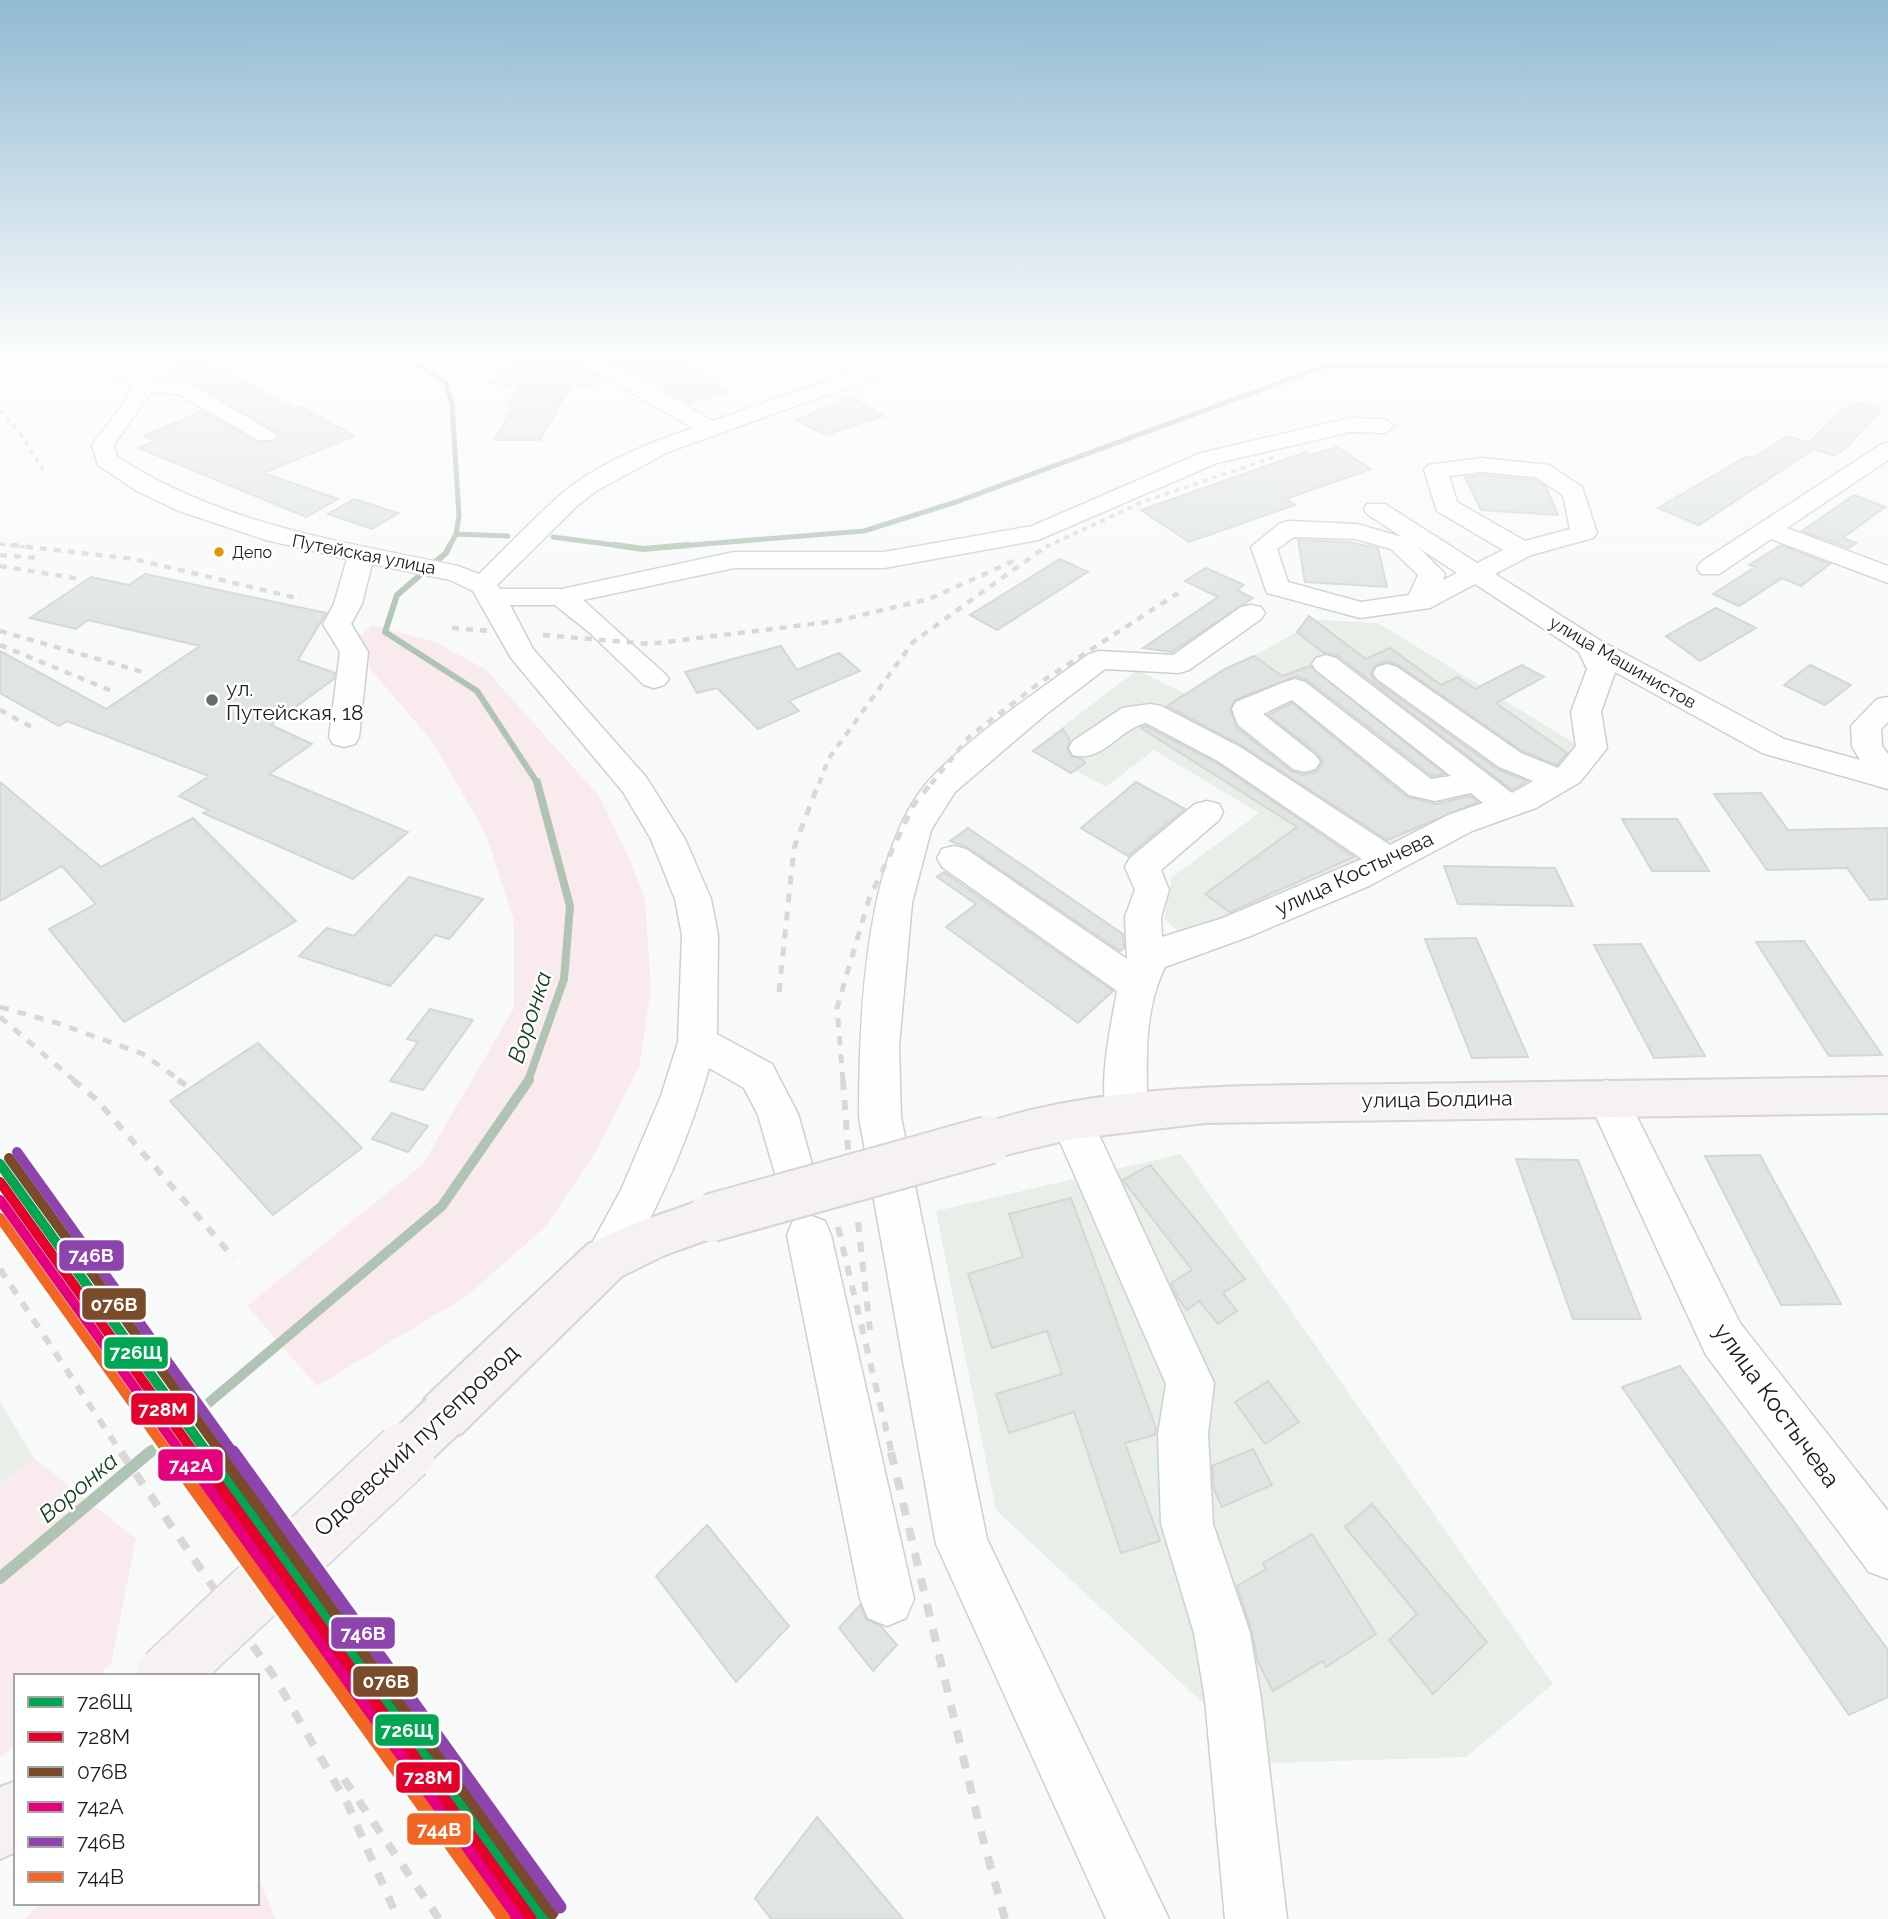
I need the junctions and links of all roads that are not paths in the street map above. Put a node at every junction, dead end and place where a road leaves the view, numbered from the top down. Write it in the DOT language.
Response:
graph roads {
  1 [pos="103,447"];
  2 [pos="661,447"];
  3 [pos="1258,447"];
  4 [pos="1888,450"];
  5 [pos="1376,509"];
  6 [pos="1768,529"];
  7 [pos="1522,550"];
  8 [pos="362,553"];
  9 [pos="1710,568"];
  10 [pos="1475,573"];
  11 [pos="1888,575"];
  12 [pos="477,585"];
  13 [pos="562,597"];
  14 [pos="1420,602"];
  15 [pos="1251,613"];
  16 [pos="1591,647"];
  17 [pos="1326,664"];
  18 [pos="1387,673"];
  19 [pos="654,679"];
  20 [pos="1888,706"];
  21 [pos="344,737"];
  22 [pos="1084,748"];
  23 [pos="1304,762"];
  24 [pos="1479,782"];
  25 [pos="1557,782"];
  26 [pos="1506,806"];
  27 [pos="1207,813"];
  28 [pos="954,858"];
  29 [pos="1388,861"];
  30 [pos="1142,974"];
  31 [pos="697,1042"];
  32 [pos="1888,1095"];
  33 [pos="1607,1097"];
  34 [pos="1125,1112"];
  35 [pos="1072,1121"];
  36 [pos="795,1178"];
  37 [pos="710,1218"];
  38 [pos="809,1235"];
  39 [pos="605,1260"];
  40 [pos="1888,1553"];
  41 [pos="887,1599"];
  42 [pos="168,1674"];
  43 [pos="14,1814"];
  44 [pos="0,1827"];
  45 [pos="1138,1919"];
  46 [pos="1256,1919"];
  1 -- 8 [label="street, Путейская улица"];
  2 -- 12 [label="street"];
  3 -- 13 [label="street, Путейская улица"];
  4 -- 6 [label="street"];
  5 -- 10 [label="street, улица Машинистов"];
  6 -- 9 [label="street"];
  6 -- 11 [label="street"];
  7 -- 7 [label="street"];
  7 -- 10 [label="street"];
  8 -- 12 [label="street, Путейская улица"];
  8 -- 21 [label="street"];
  10 -- 14 [label="street"];
  10 -- 16 [label="street, улица Машинистов"];
  12 -- 13 [label="street, Путейская улица"];
  12 -- 31 [label="street"];
  13 -- 19 [label="street"];
  14 -- 14 [label="street"];
  15 -- 45 [label="street"];
  16 -- 20 [label="street, улица Машинистов"];
  16 -- 25 [label="street, улица Костычева"];
  17 -- 24 [label="street"];
  18 -- 25 [label="street"];
  22 -- 29 [label="street"];
  23 -- 24 [label="street"];
  24 -- 26 [label="street"];
  25 -- 26 [label="street, улица Костычева"];
  26 -- 29 [label="street, улица Костычева"];
  27 -- 30 [label="lane"];
  28 -- 30 [label="street"];
  29 -- 30 [label="street, улица Костычева"];
  30 -- 34 [label="street"];
  31 -- 36 [label="street"];
  31 -- 39 [label="street"];
  32 -- 33 [label="main road, улица Болдина"];
  33 -- 34 [label="main road, улица Болдина"];
  33 -- 40 [label="street, улица Костычева"];
  34 -- 35 [label="main road, улица Болдина"];
  35 -- 37 [label="main road, улица Болдина, bridge"];
  35 -- 46 [label="street"];
  37 -- 39 [label="main road, Одоевский путепровод"];
  38 -- 41 [label="street"];
  39 -- 42 [label="main road, Одоевский путепровод, bridge"];
  43 -- 44 [label="main road"];
}
